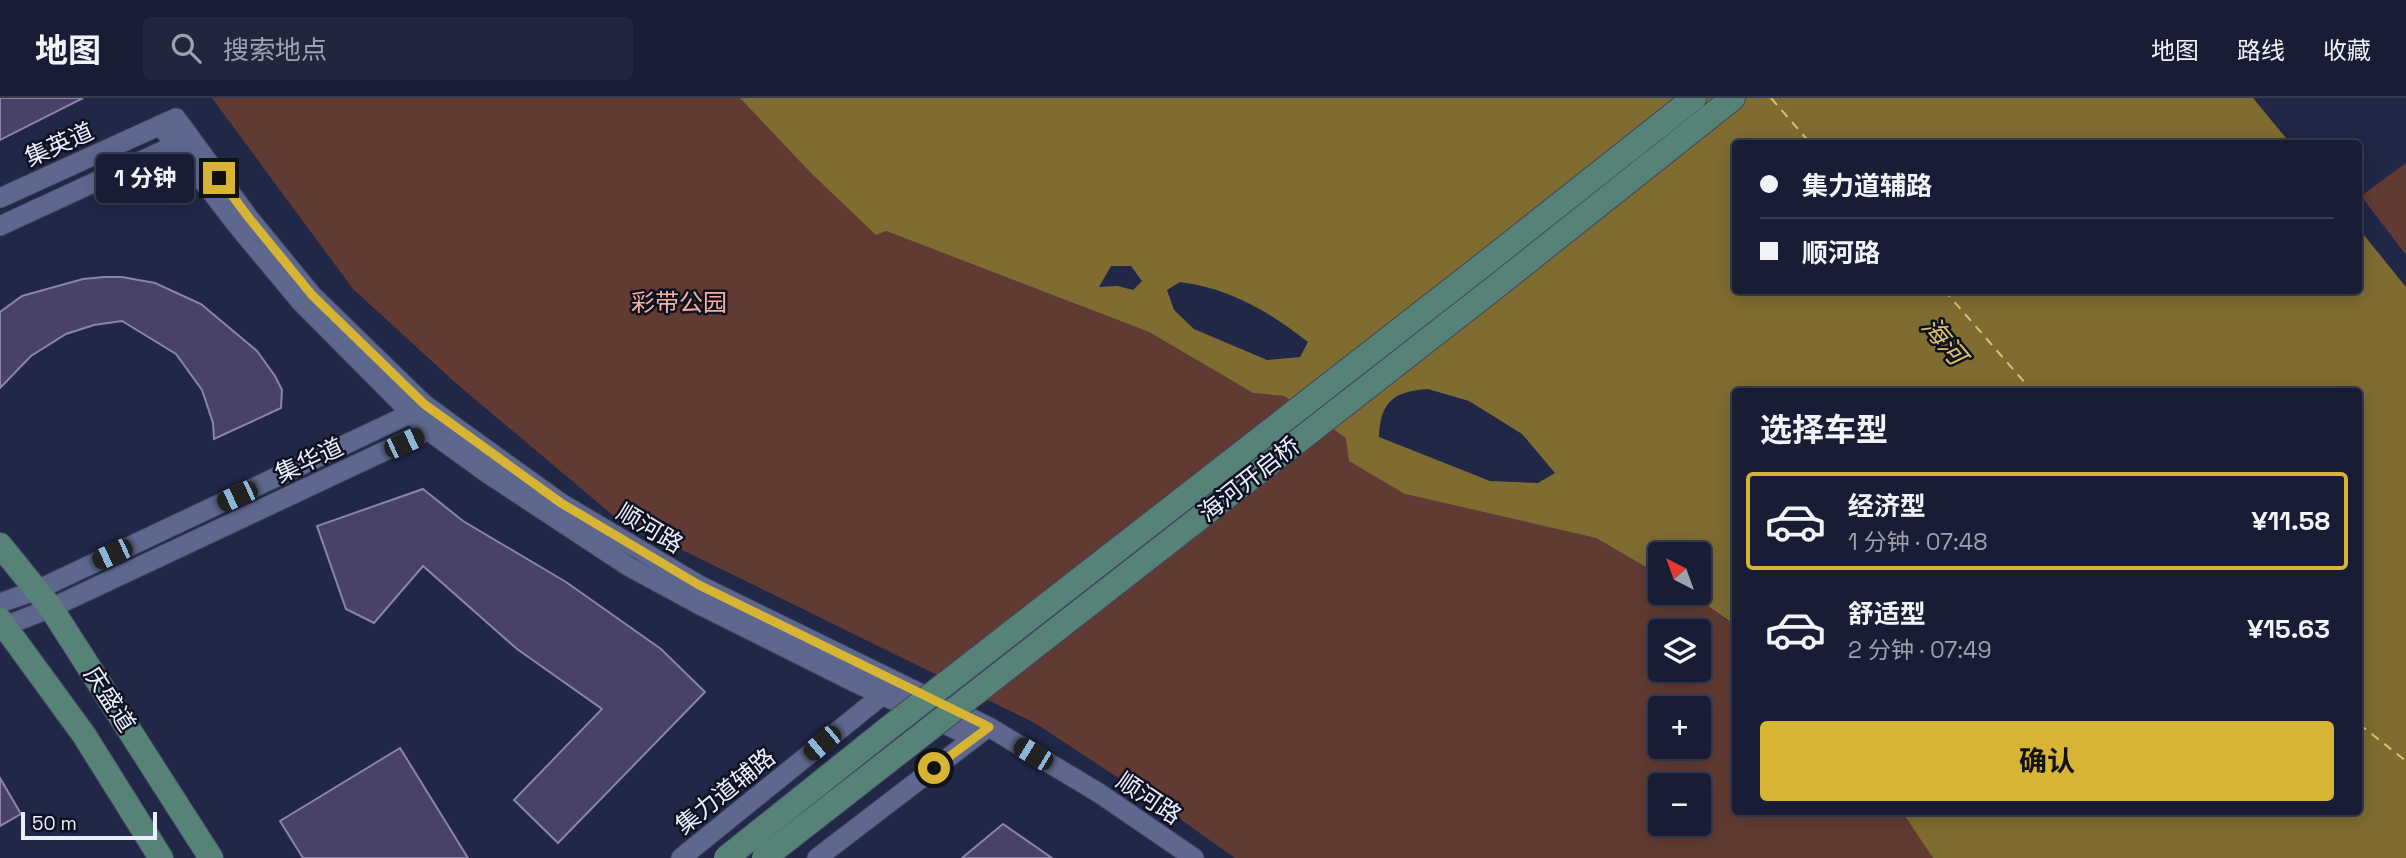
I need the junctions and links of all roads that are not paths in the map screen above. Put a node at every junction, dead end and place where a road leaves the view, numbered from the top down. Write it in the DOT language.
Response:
graph roads {
  1 [pos="1694,98"];
  2 [pos="1733,98"];
  3 [pos="168,122"];
  4 [pos="183,141"];
  5 [pos="0,198"];
  6 [pos="0,226"];
  7 [pos="418,409"];
  8 [pos="447,421"];
  9 [pos="429,431"];
  10 [pos="0,545"];
  11 [pos="44,599"];
  12 [pos="1,619"];
  13 [pos="889,689"];
  14 [pos="981,732"];
  15 [pos="161,858"];
  16 [pos="211,858"];
  17 [pos="681,858"];
  18 [pos="726,858"];
  19 [pos="764,858"];
  20 [pos="817,858"];
  21 [pos="1194,858"];
  1 -- 18 [label="main road, 海河开启桥, bridge"];
  2 -- 19 [label="main road, 海河开启桥, bridge"];
  3 -- 4 [label="street, 顺河路"];
  3 -- 5 [label="street, 集英道"];
  4 -- 6 [label="street, 集英道"];
  4 -- 7 [label="street, 顺河路"];
  7 -- 8 [label="street, 顺河路"];
  7 -- 9 [label="street, 顺河路"];
  7 -- 11 [label="street, 集华道"];
  8 -- 9 [label="street, 集华道"];
  8 -- 13 [label="street, 顺河路"];
  9 -- 11 [label="street, 集华道"];
  9 -- 13 [label="street, 顺河路"];
  10 -- 11 [label="main road, 庆盛道"];
  11 -- 12 [label="street, 集华道"];
  11 -- 16 [label="main road, 庆盛道"];
  12 -- 15 [label="main road, 庆盛道"];
  13 -- 14 [label="street, 顺河路"];
  13 -- 17 [label="street, 集力道辅路"];
  14 -- 20 [label="street"];
  14 -- 21 [label="street, 顺河路"];
}
